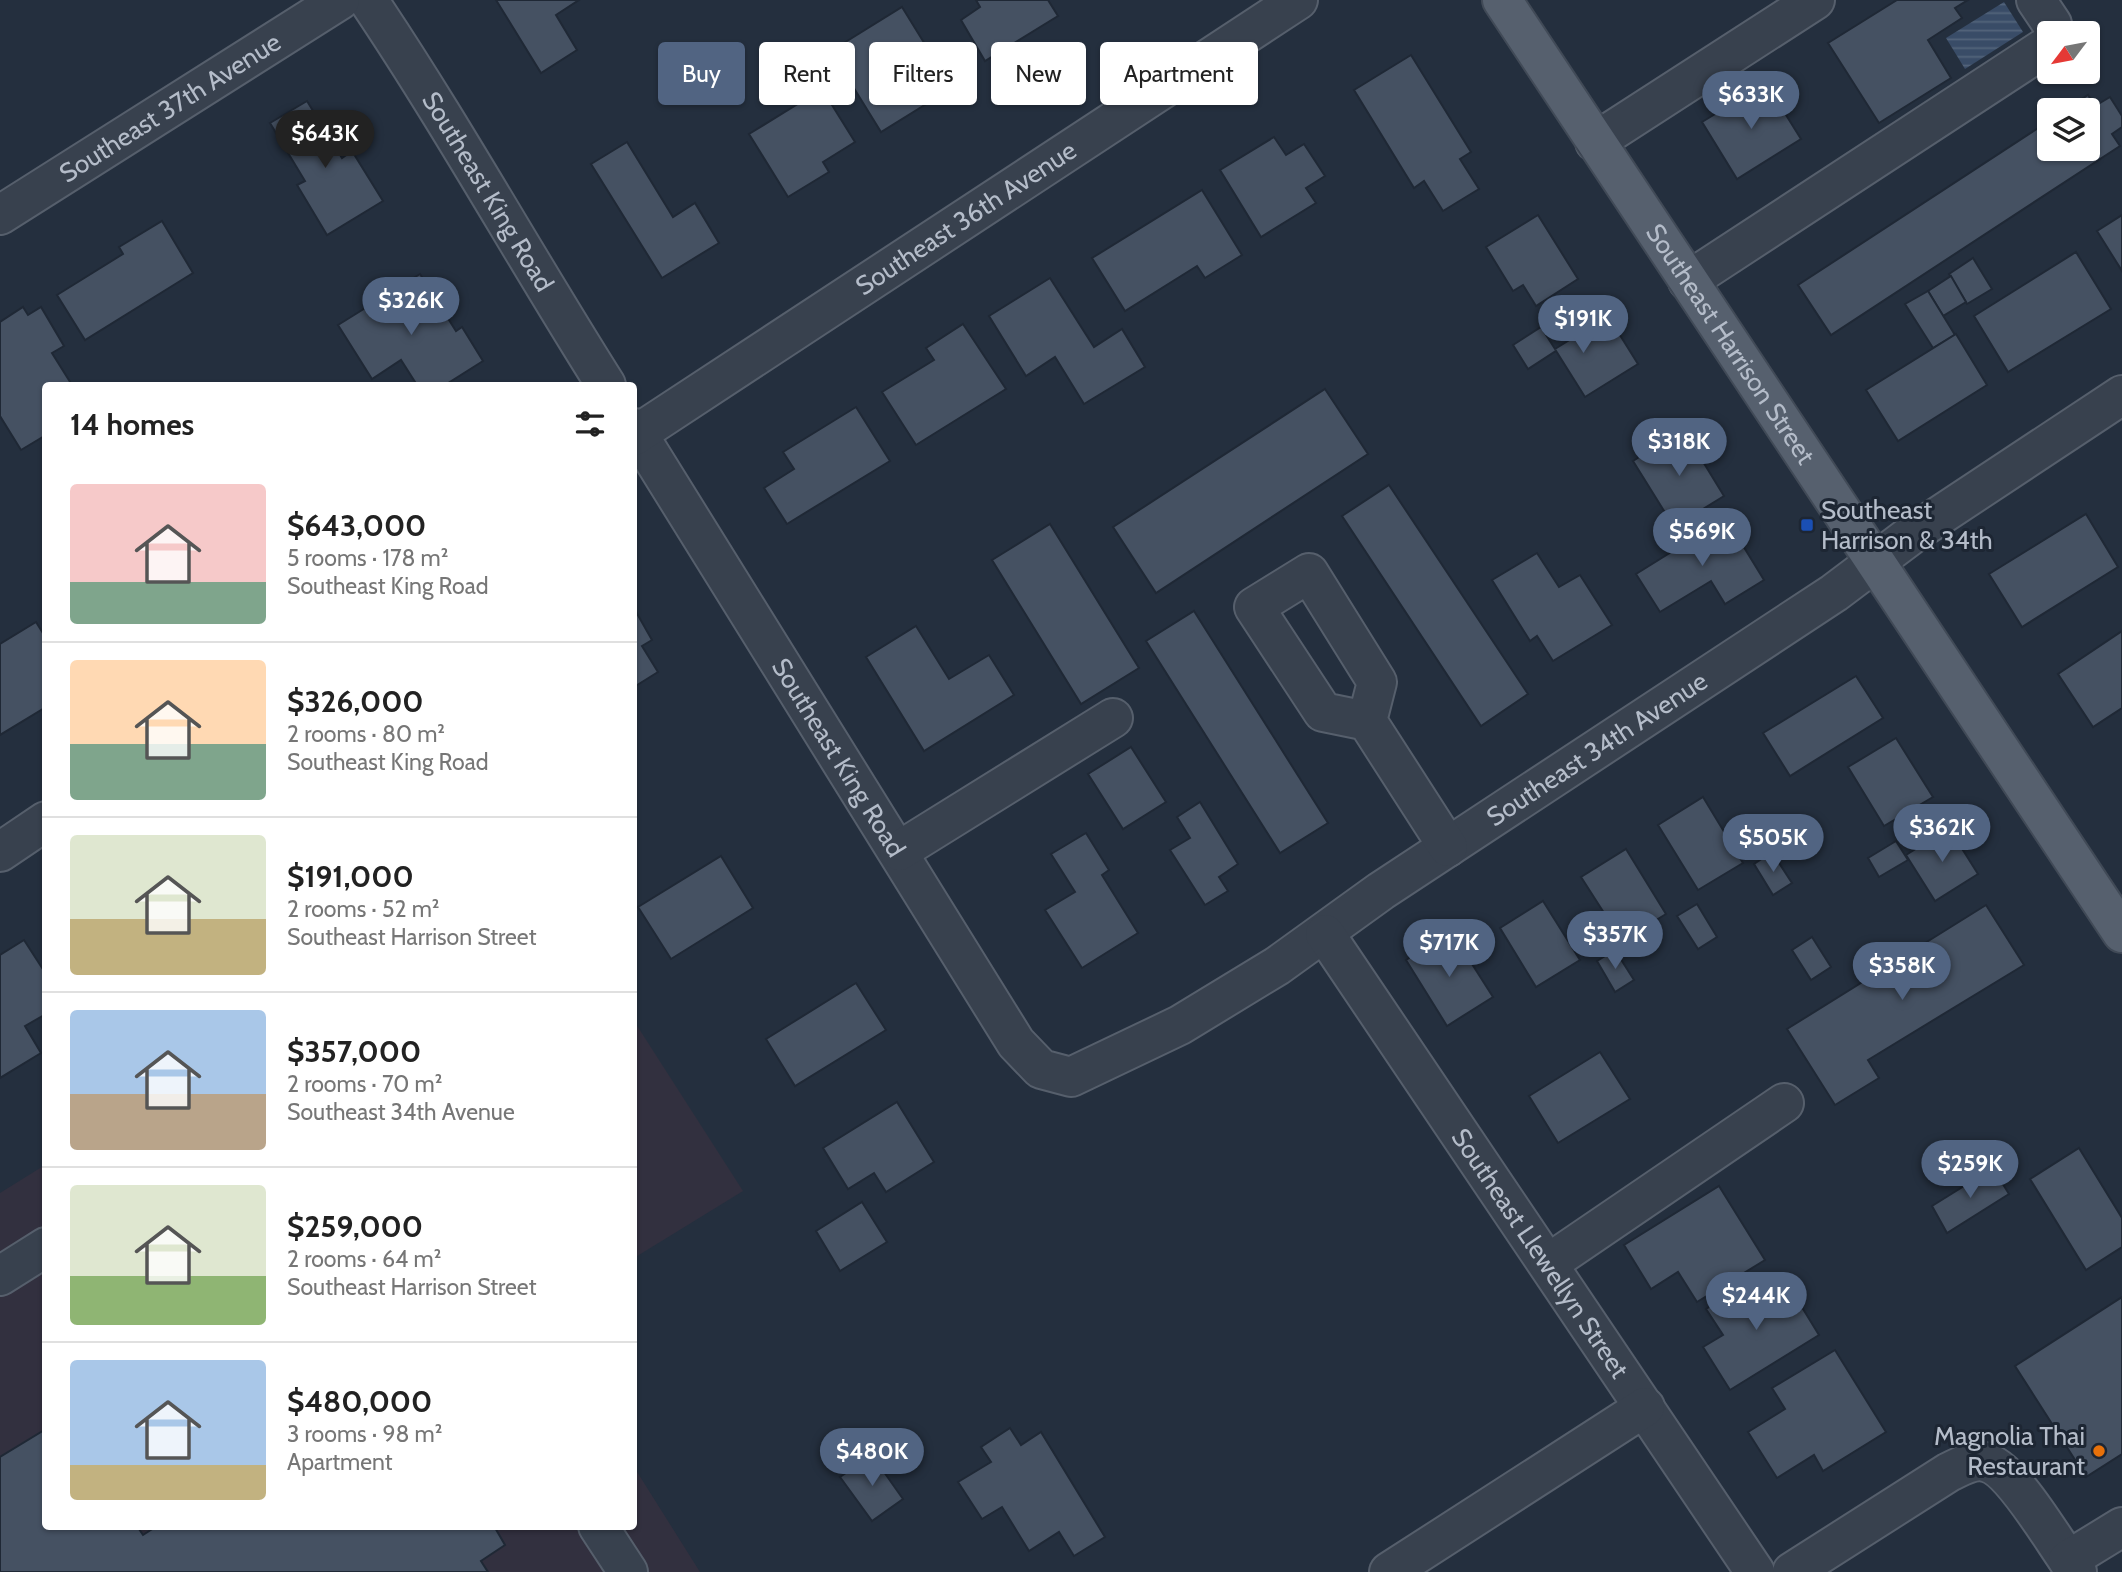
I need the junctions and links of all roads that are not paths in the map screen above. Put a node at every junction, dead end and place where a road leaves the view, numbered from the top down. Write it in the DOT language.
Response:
graph roads {
  1 [pos="340,0"];
  2 [pos="368,0"];
  3 [pos="1298,0"];
  4 [pos="1502,0"];
  5 [pos="1815,0"];
  6 [pos="2036,0"];
  7 [pos="2050,21"];
  8 [pos="2037,53"];
  9 [pos="1595,142"];
  10 [pos="0,215"];
  11 [pos="1688,281"];
  12 [pos="604,382"];
  13 [pos="2122,395"];
  14 [pos="637,432"];
  15 [pos="637,436"];
  16 [pos="1874,563"];
  17 [pos="1113,718"];
  18 [pos="1367,721"];
  19 [pos="42,824"];
  20 [pos="1448,847"];
  21 [pos="899,851"];
  22 [pos="0,852"];
  23 [pos="2122,933"];
  24 [pos="1325,934"];
  25 [pos="1058,1076"];
  26 [pos="1784,1103"];
  27 [pos="42,1250"];
  28 [pos="1549,1263"];
  29 [pos="0,1276"];
  30 [pos="1645,1406"];
  31 [pos="2122,1527"];
  32 [pos="601,1530"];
  33 [pos="2073,1566"];
  34 [pos="628,1572"];
  35 [pos="1389,1572"];
  36 [pos="1755,1572"];
  37 [pos="1792,1572"];
  1 -- 10 [label="street, Southeast 37th Avenue"];
  2 -- 12 [label="street, Southeast King Road"];
  3 -- 14 [label="street, Southeast 36th Avenue"];
  4 -- 9 [label="main road, Southeast Harrison Street"];
  5 -- 9 [label="street"];
  6 -- 7 [label="street"];
  8 -- 11 [label="street"];
  9 -- 11 [label="main road, Southeast Harrison Street"];
  11 -- 16 [label="main road, Southeast Harrison Street"];
  13 -- 16 [label="street, Southeast 34th Avenue"];
  15 -- 21 [label="street, Southeast King Road"];
  16 -- 20 [label="street, Southeast 34th Avenue"];
  16 -- 23 [label="main road, Southeast Harrison Street"];
  17 -- 21 [label="street"];
  18 -- 20 [label="street"];
  19 -- 22 [label="street"];
  20 -- 24 [label="street, Southeast 34th Avenue"];
  21 -- 25 [label="street, Southeast King Road"];
  24 -- 25 [label="street, Southeast 34th Avenue"];
  24 -- 28 [label="street, Southeast Llewellyn Street"];
  26 -- 28 [label="street"];
  27 -- 29 [label="street"];
  28 -- 30 [label="street, Southeast Llewellyn Street"];
  30 -- 35 [label="street"];
  30 -- 36 [label="street, Southeast Llewellyn Street"];
  31 -- 33 [label="street"];
  32 -- 34 [label="street"];
  33 -- 37 [label="street"];
}
